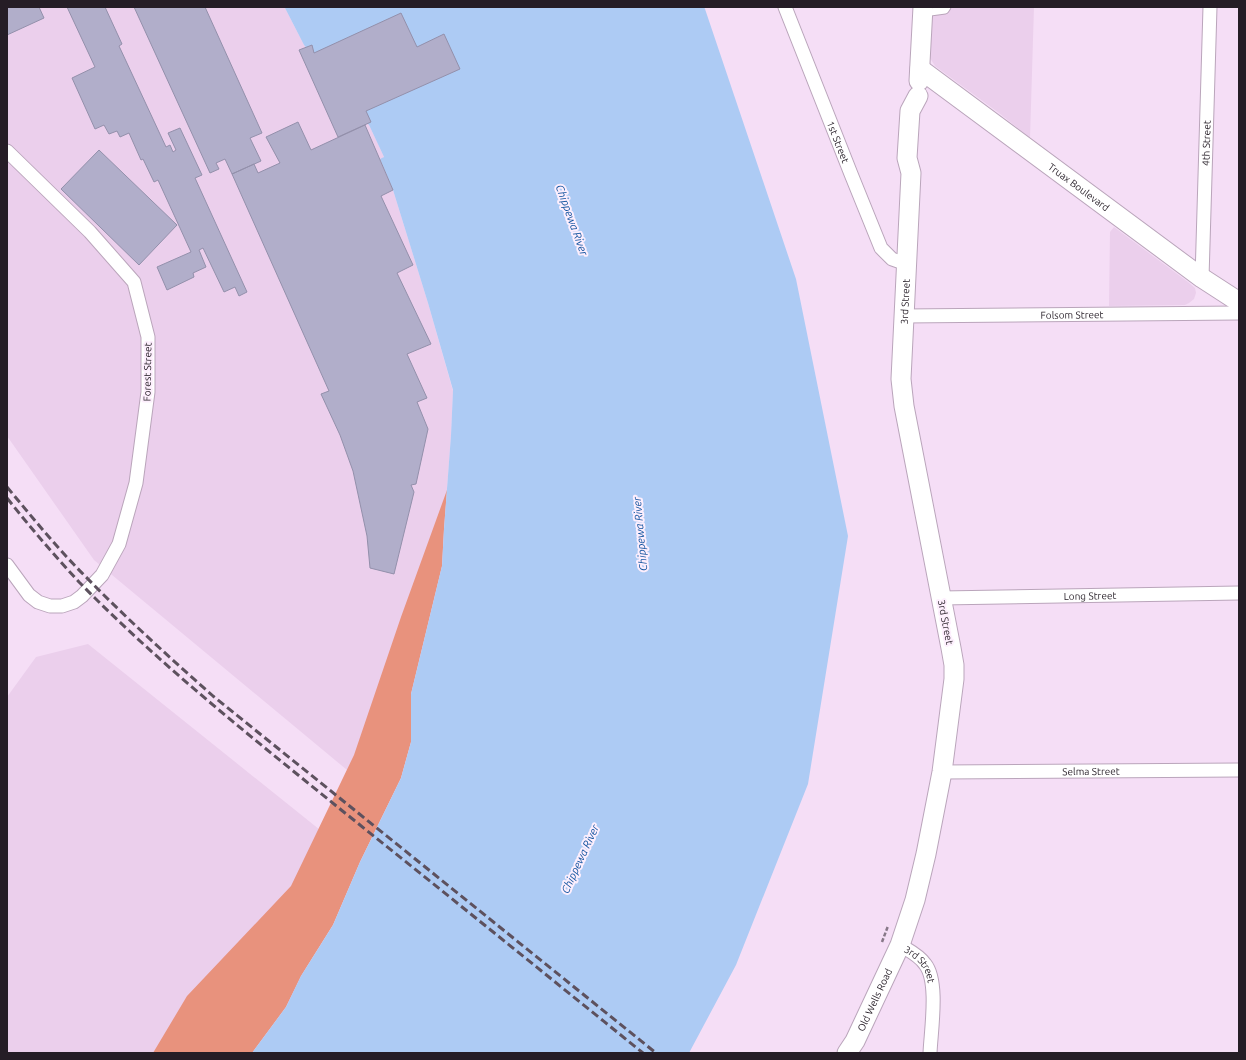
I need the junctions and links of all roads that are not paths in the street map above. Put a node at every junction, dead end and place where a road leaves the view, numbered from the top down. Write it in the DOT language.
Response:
graph roads {
  1 [pos="786,7"];
  2 [pos="947,7"];
  3 [pos="1210,7"];
  4 [pos="923,10"];
  5 [pos="920,70"];
  6 [pos="7,151"];
  7 [pos="906,264"];
  8 [pos="1202,278"];
  9 [pos="1239,302"];
  10 [pos="1239,313"];
  11 [pos="904,316"];
  12 [pos="7,565"];
  13 [pos="1239,593"];
  14 [pos="941,598"];
  15 [pos="1239,770"];
  16 [pos="942,772"];
  17 [pos="891,945"];
  18 [pos="847,1053"];
  19 [pos="930,1053"];
  1 -- 7 [label="street, 1st Street"];
  2 -- 4 [label="lane"];
  3 -- 8 [label="street, 4th Street"];
  4 -- 5 [label="street, 3rd Street"];
  5 -- 7 [label="street, 3rd Street"];
  5 -- 8 [label="street, Truax Boulevard"];
  6 -- 12 [label="street, Forest Street"];
  7 -- 11 [label="street, 3rd Street"];
  8 -- 9 [label="street, Truax Boulevard"];
  10 -- 11 [label="street, Folsom Street"];
  11 -- 14 [label="street, 3rd Street"];
  13 -- 14 [label="street, Long Street"];
  14 -- 16 [label="street, 3rd Street"];
  15 -- 16 [label="street, Selma Street"];
  16 -- 17 [label="street, 3rd Street"];
  17 -- 18 [label="street, Old Wells Road"];
  17 -- 19 [label="street, 3rd Street"];
}
